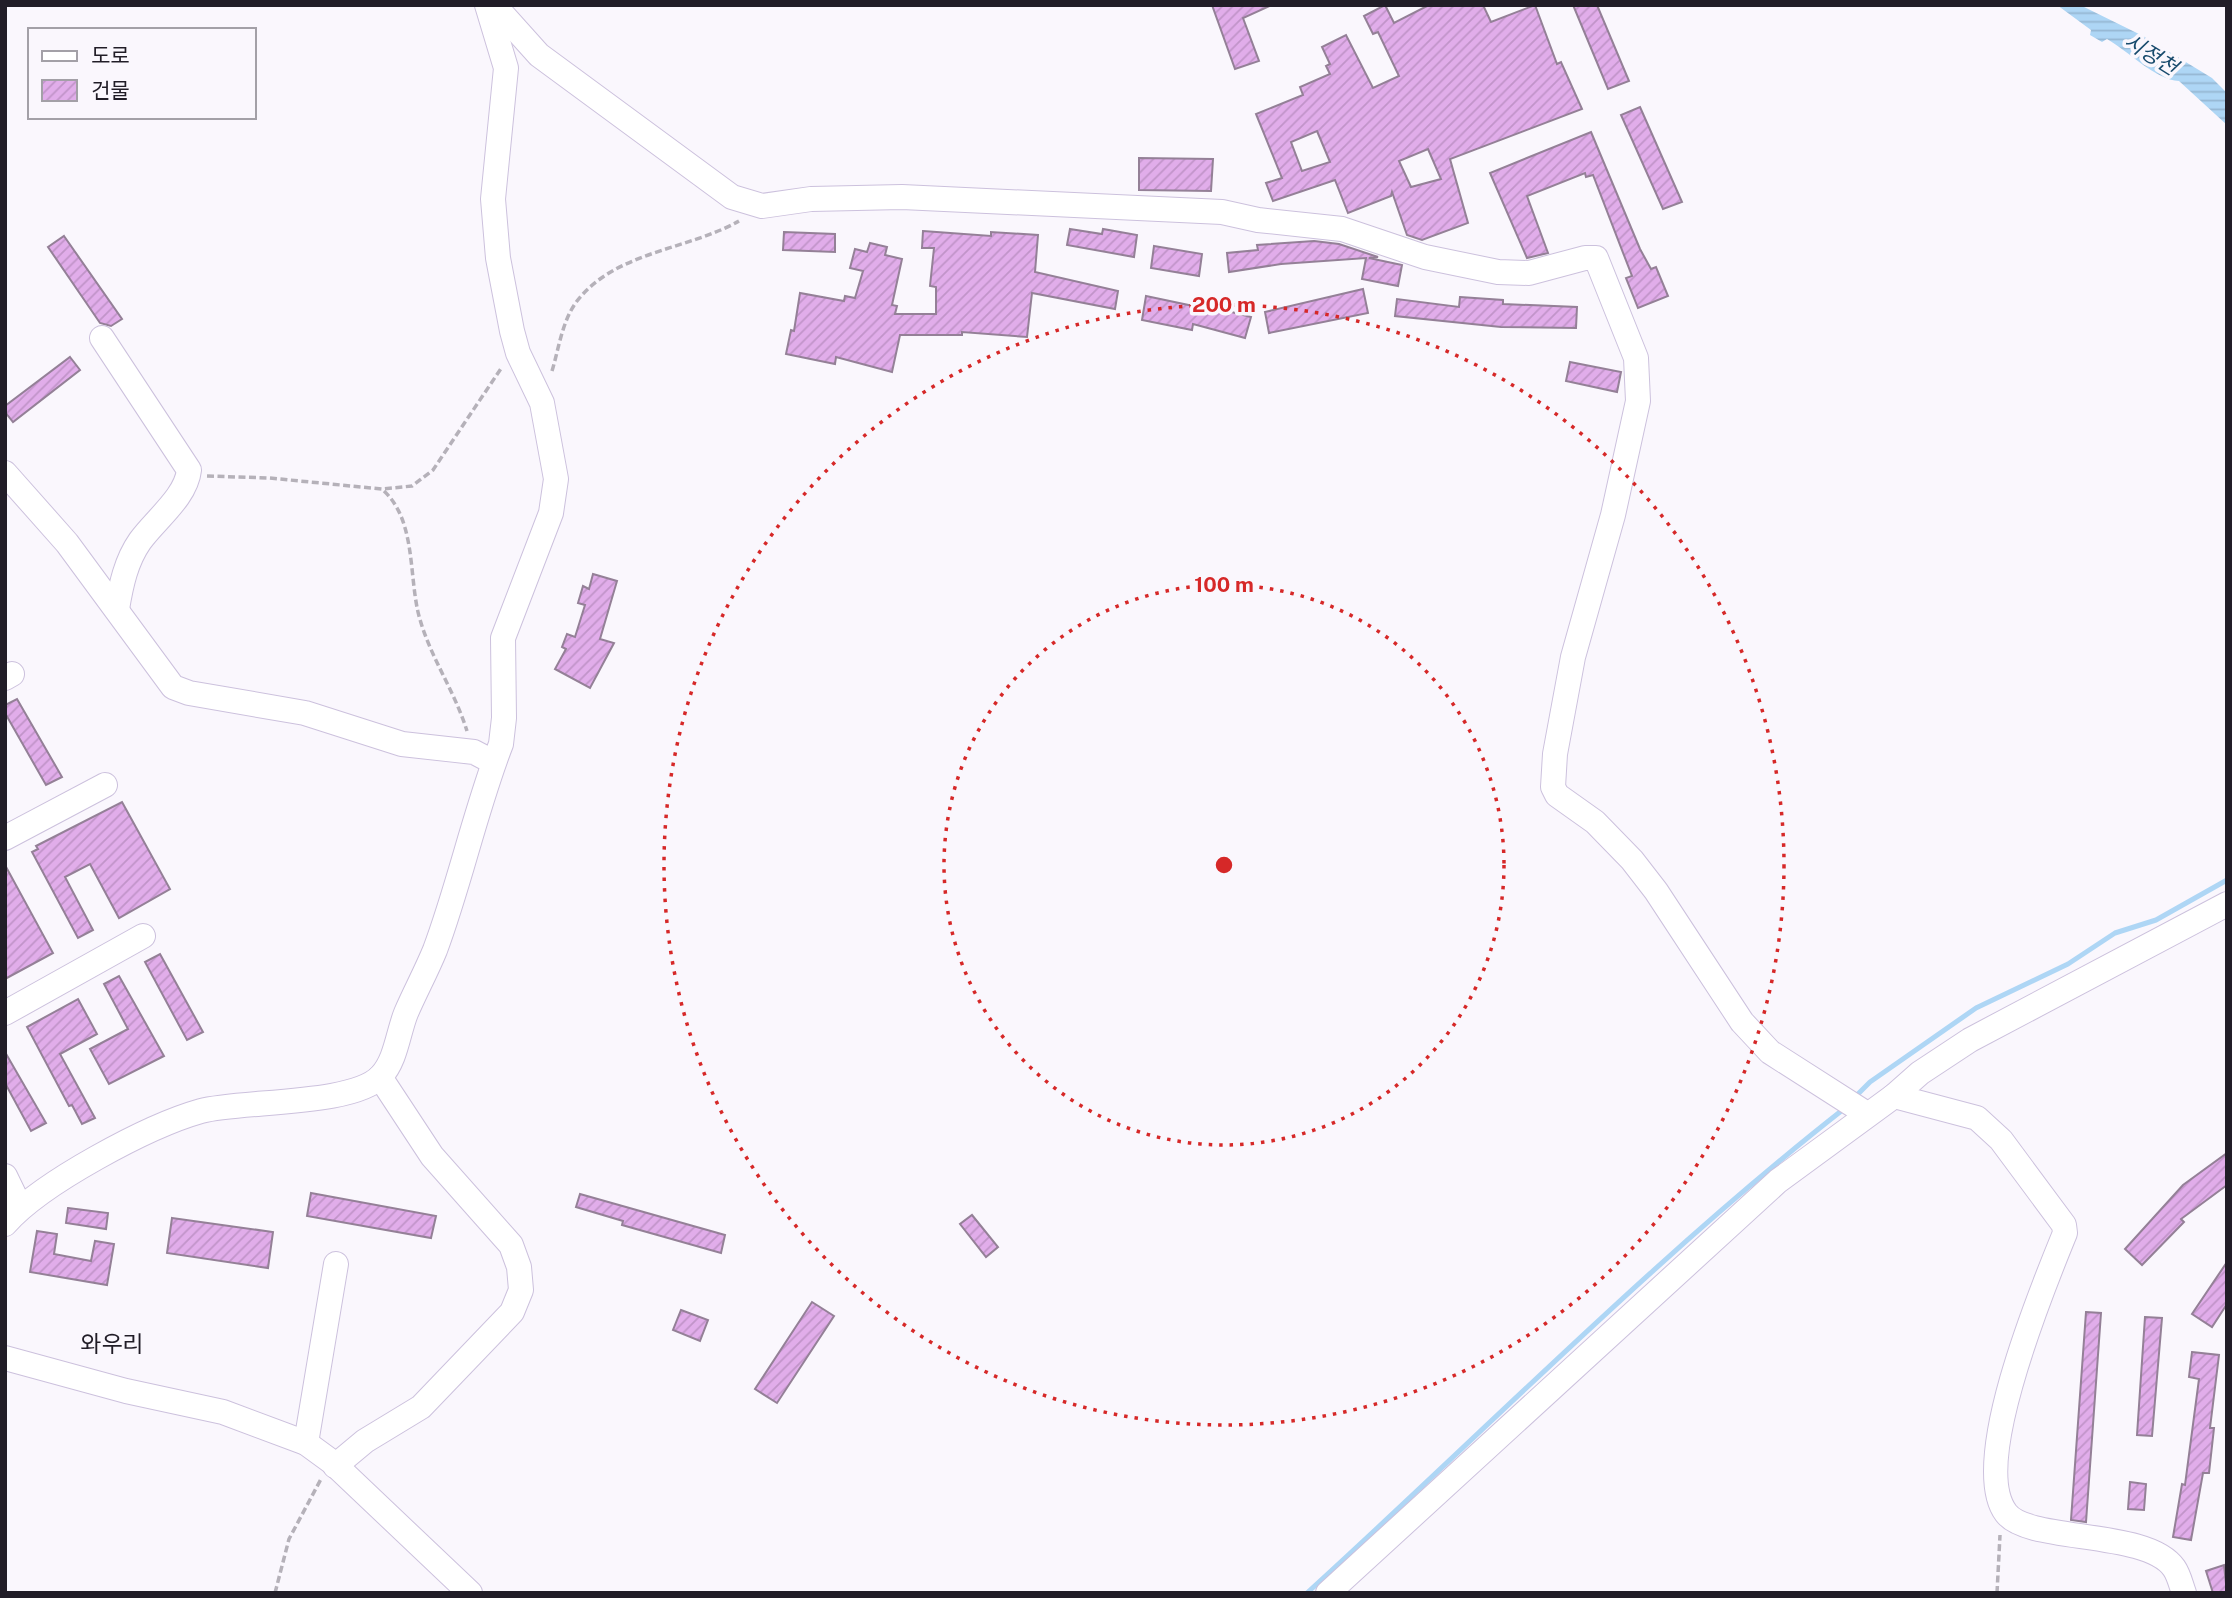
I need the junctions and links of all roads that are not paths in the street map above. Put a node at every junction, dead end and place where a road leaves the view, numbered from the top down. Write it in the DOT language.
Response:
graph roads {
  1 [pos="487,5"];
  2 [pos="494,5"];
  3 [pos="102,338"];
  4 [pos="5,473"];
  5 [pos="117,609"];
  6 [pos="484,757"];
  7 [pos="105,785"];
  8 [pos="5,838"];
  9 [pos="2227,905"];
  10 [pos="143,936"];
  11 [pos="5,1013"];
  12 [pos="380,1077"];
  13 [pos="1894,1096"];
  14 [pos="1867,1114"];
  15 [pos="5,1176"];
  16 [pos="13,1215"];
  17 [pos="335,1264"];
  18 [pos="5,1358"];
  19 [pos="306,1443"];
  20 [pos="335,1466"];
  21 [pos="470,1593"];
  22 [pos="1328,1593"];
  23 [pos="2185,1593"];
  1 -- 6 [label="street"];
  2 -- 14 [label="street"];
  3 -- 5 [label="street"];
  4 -- 5 [label="street"];
  5 -- 6 [label="street"];
  6 -- 12 [label="street"];
  7 -- 8 [label="street"];
  9 -- 13 [label="street"];
  10 -- 11 [label="street"];
  12 -- 16 [label="street"];
  12 -- 20 [label="street"];
  13 -- 14 [label="street"];
  13 -- 23 [label="street"];
  14 -- 22 [label="street"];
  15 -- 16 [label="street"];
  17 -- 19 [label="street"];
  18 -- 19 [label="street"];
  19 -- 20 [label="street"];
  20 -- 21 [label="street"];
}
